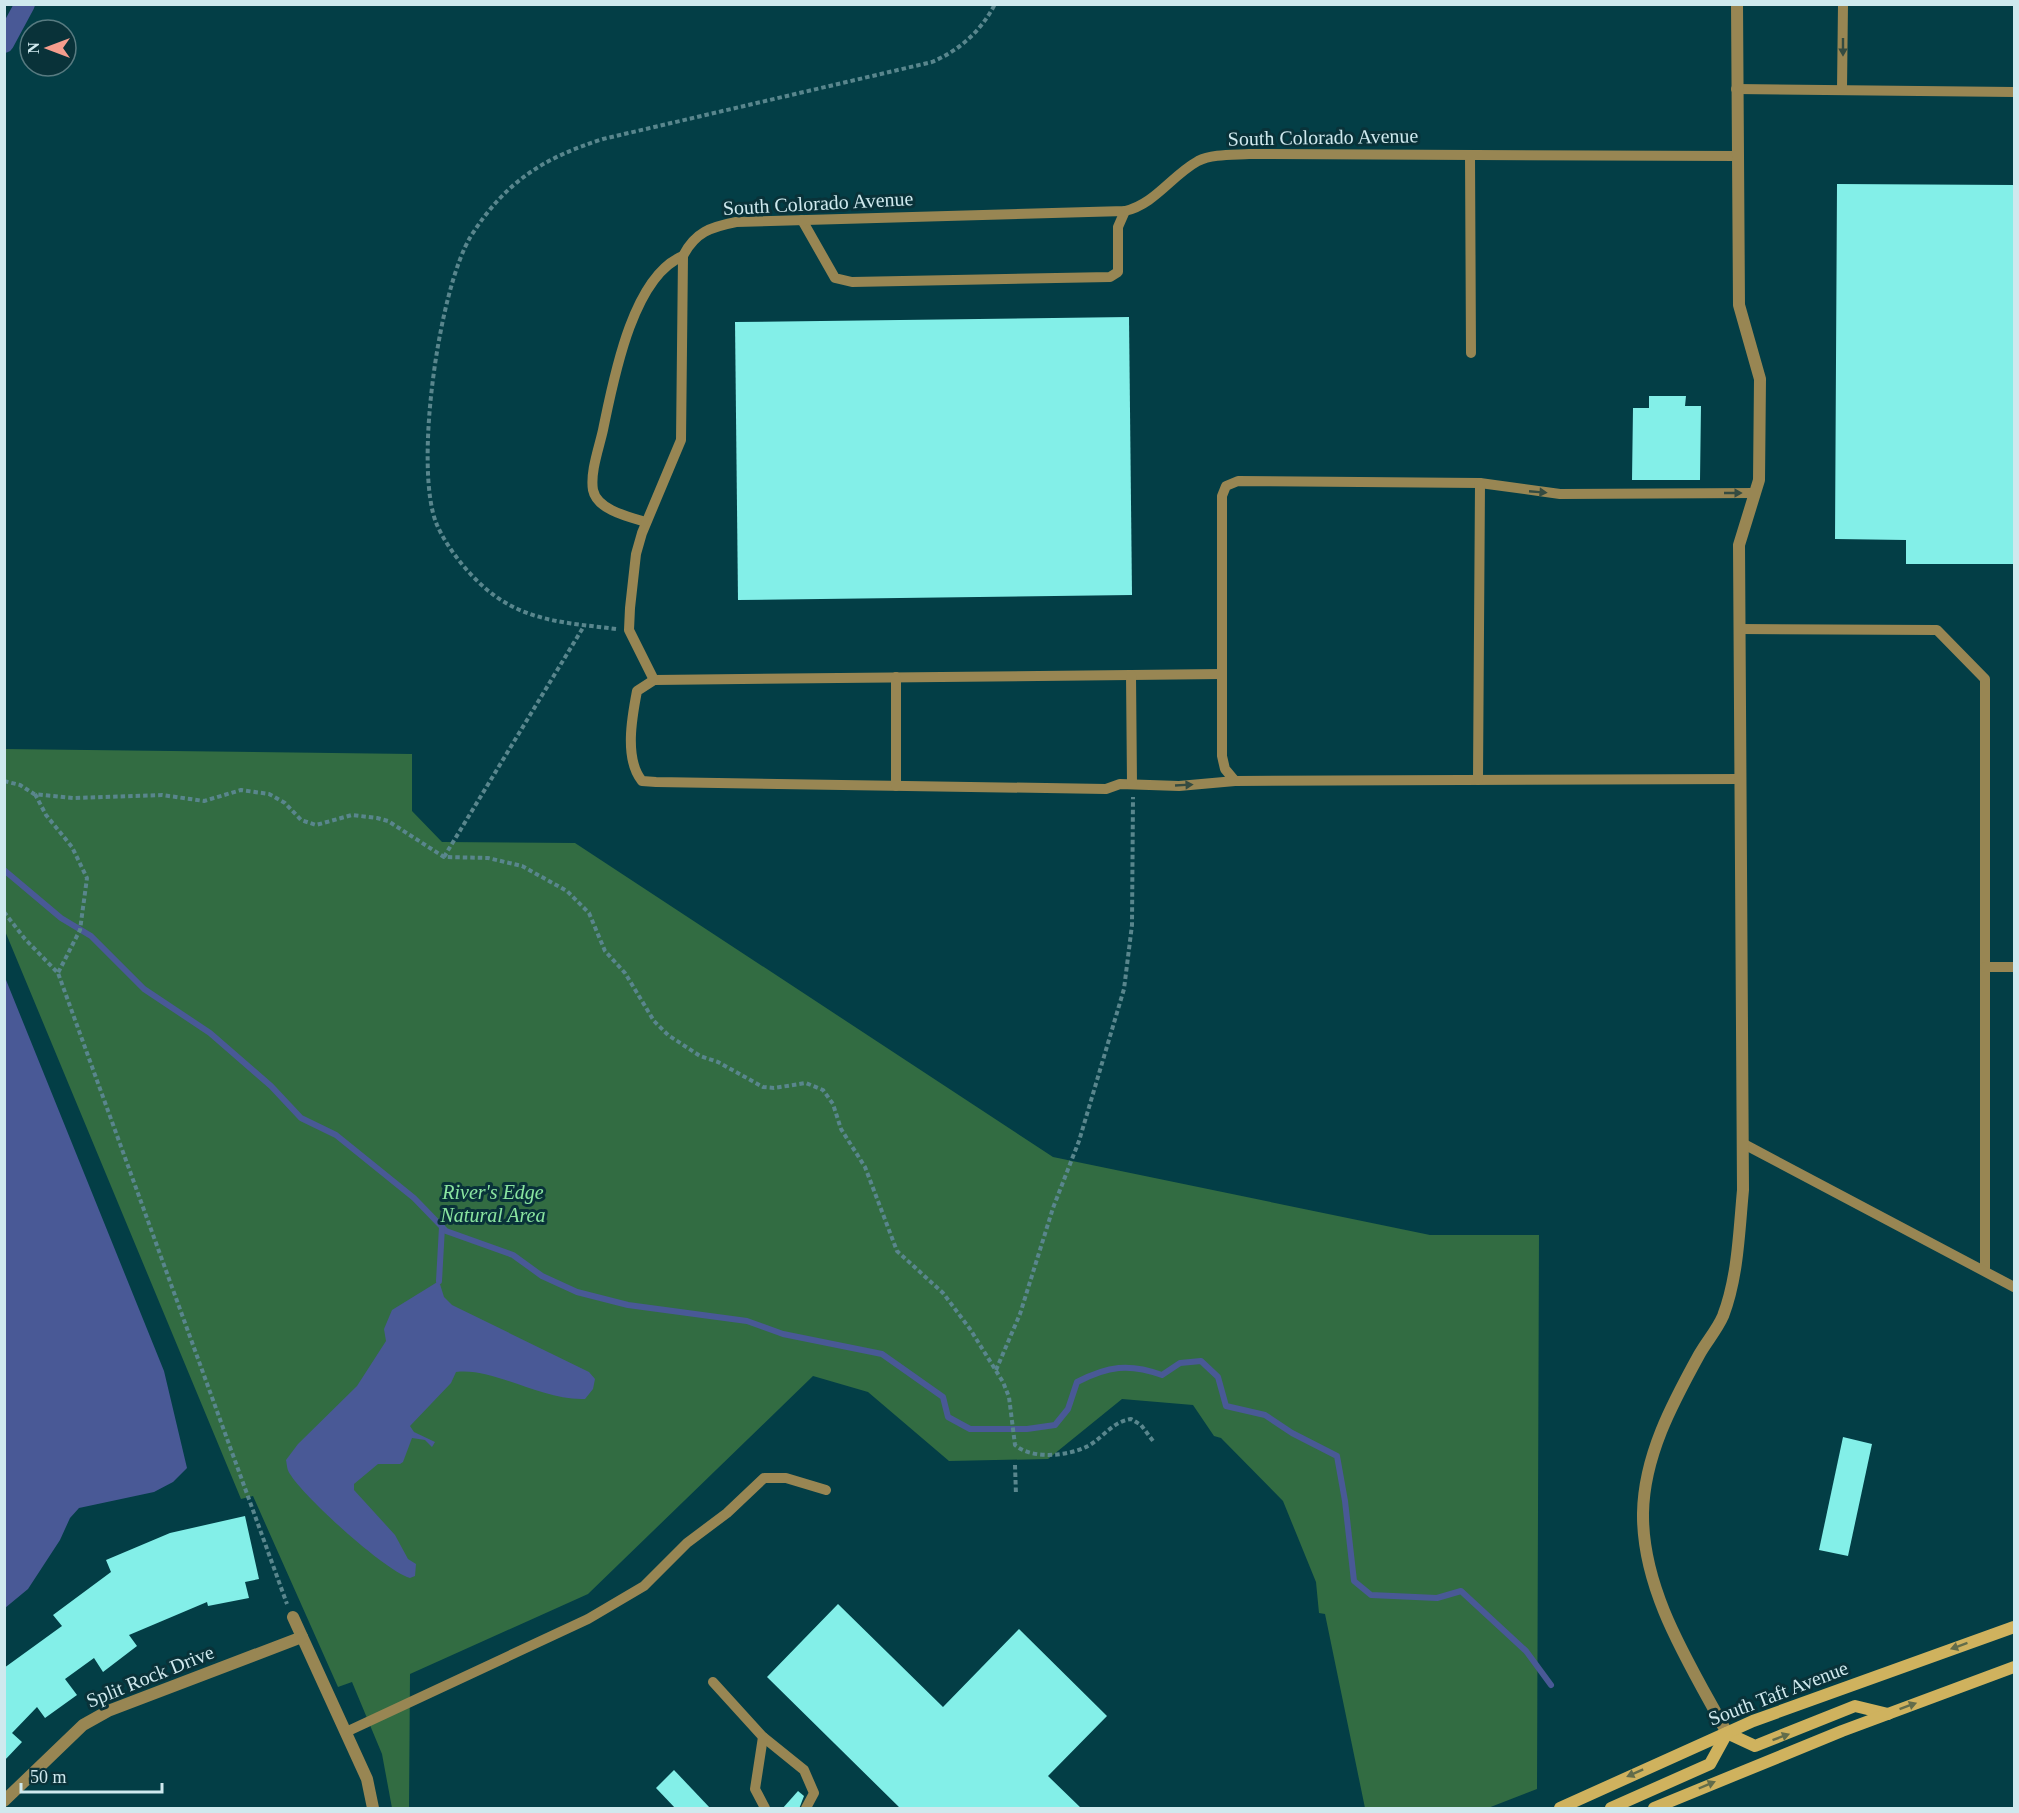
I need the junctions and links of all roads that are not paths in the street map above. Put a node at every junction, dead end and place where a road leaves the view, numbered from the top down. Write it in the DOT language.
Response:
graph roads {
  1 [pos="1737,4"];
  2 [pos="1843,4"];
  3 [pos="1736,88"];
  4 [pos="1842,89"];
  5 [pos="2014,92"];
  6 [pos="1470,154"];
  7 [pos="1737,156"];
  8 [pos="1125,210"];
  9 [pos="802,220"];
  10 [pos="683,256"];
  11 [pos="1471,353"];
  12 [pos="1480,483"];
  13 [pos="1755,493"];
  14 [pos="646,522"];
  15 [pos="1739,629"];
  16 [pos="1222,674"];
  17 [pos="1131,675"];
  18 [pos="896,677"];
  19 [pos="654,680"];
  20 [pos="1740,779"];
  21 [pos="1478,780"];
  22 [pos="1235,781"];
  23 [pos="1132,784"];
  24 [pos="896,786"];
  25 [pos="2014,967"];
  26 [pos="1985,968"];
  27 [pos="1742,1143"];
  28 [pos="1985,1271"];
  29 [pos="2014,1287"];
  30 [pos="826,1490"];
  31 [pos="293,1617"];
  32 [pos="2014,1627"];
  33 [pos="302,1637"];
  34 [pos="2014,1667"];
  35 [pos="713,1682"];
  36 [pos="1888,1714"];
  37 [pos="346,1732"];
  38 [pos="1727,1733"];
  39 [pos="763,1737"];
  40 [pos="4,1801"];
  41 [pos="373,1809"];
  42 [pos="765,1809"];
  43 [pos="806,1809"];
  44 [pos="1560,1809"];
  45 [pos="1611,1809"];
  46 [pos="1654,1809"];
  1 -- 3 [label="street"];
  2 -- 4 [label="lane, one-way"];
  3 -- 4 [label="lane"];
  3 -- 7 [label="street"];
  4 -- 5 [label="lane"];
  6 -- 7 [label="lane, South Colorado Avenue"];
  6 -- 8 [label="lane, South Colorado Avenue"];
  6 -- 11 [label="lane"];
  7 -- 13 [label="street"];
  8 -- 9 [label="lane, South Colorado Avenue"];
  8 -- 9 [label="lane"];
  9 -- 10 [label="lane, South Colorado Avenue"];
  10 -- 14 [label="lane"];
  10 -- 14 [label="lane, South Colorado Avenue"];
  12 -- 13 [label="lane, one-way"];
  12 -- 16 [label="lane"];
  12 -- 21 [label="lane"];
  13 -- 15 [label="street"];
  14 -- 19 [label="lane"];
  15 -- 20 [label="street"];
  15 -- 26 [label="lane"];
  16 -- 17 [label="lane"];
  16 -- 22 [label="lane"];
  17 -- 18 [label="lane"];
  17 -- 23 [label="lane"];
  18 -- 19 [label="lane"];
  18 -- 24 [label="lane"];
  19 -- 24 [label="lane"];
  20 -- 21 [label="lane"];
  20 -- 27 [label="street"];
  21 -- 22 [label="lane"];
  23 -- 22 [label="lane, one-way"];
  23 -- 24 [label="lane"];
  25 -- 26 [label="lane"];
  26 -- 28 [label="lane"];
  27 -- 28 [label="lane"];
  27 -- 38 [label="street"];
  28 -- 29 [label="lane"];
  30 -- 37 [label="lane"];
  31 -- 33 [label="street"];
  32 -- 38 [label="main road, South Taft Avenue, one-way"];
  33 -- 37 [label="street"];
  33 -- 40 [label="street, Split Rock Drive"];
  36 -- 34 [label="main road, one-way"];
  35 -- 39 [label="lane"];
  38 -- 36 [label="main road, one-way"];
  46 -- 36 [label="main road, one-way"];
  37 -- 41 [label="street"];
  38 -- 44 [label="main road, South Taft Avenue, one-way"];
  38 -- 45 [label="main road"];
  39 -- 42 [label="lane"];
  39 -- 43 [label="lane"];
}
